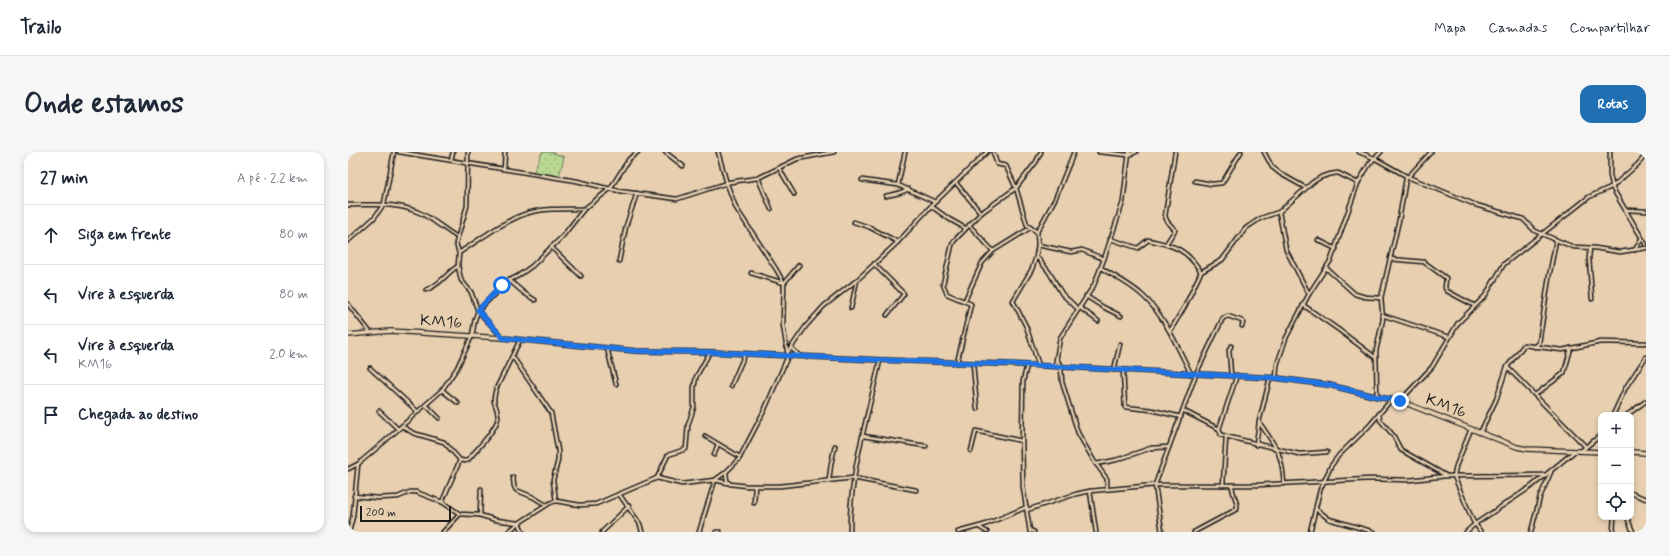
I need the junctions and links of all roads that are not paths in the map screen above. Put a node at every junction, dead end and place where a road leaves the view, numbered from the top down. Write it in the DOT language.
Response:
graph roads {
  1 [pos="394,152"];
  2 [pos="399,152"];
  3 [pos="453,152"];
  4 [pos="468,152"];
  5 [pos="504,152"];
  6 [pos="638,152"];
  7 [pos="665,152"];
  8 [pos="718,152"];
  9 [pos="834,152"];
  10 [pos="905,152"];
  11 [pos="987,152"];
  12 [pos="993,152"];
  13 [pos="1041,152"];
  14 [pos="1074,152"];
  15 [pos="1100,152"];
  16 [pos="1136,152"];
  17 [pos="1175,152"];
  18 [pos="1241,152"];
  19 [pos="1264,152"];
  20 [pos="1359,152"];
  21 [pos="1381,152"];
  22 [pos="1431,152"];
  23 [pos="1610,152"];
  24 [pos="1128,153"];
  25 [pos="1646,155"];
  26 [pos="1374,158"];
  27 [pos="451,160"];
  28 [pos="468,162"];
  29 [pos="683,166"];
  30 [pos="779,168"];
  31 [pos="504,169"];
  32 [pos="1408,176"];
  33 [pos="758,178"];
  34 [pos="862,180"];
  35 [pos="1195,181"];
  36 [pos="956,183"];
  37 [pos="1358,183"];
  38 [pos="727,184"];
  39 [pos="898,185"];
  40 [pos="1613,186"];
  41 [pos="1016,188"];
  42 [pos="1306,188"];
  43 [pos="610,189"];
  44 [pos="909,189"];
  45 [pos="637,193"];
  46 [pos="794,194"];
  47 [pos="886,196"];
  48 [pos="935,202"];
  49 [pos="384,204"];
  50 [pos="348,205"];
  51 [pos="931,206"];
  52 [pos="584,209"];
  53 [pos="771,209"];
  54 [pos="1627,210"];
  55 [pos="1646,211"];
  56 [pos="1279,212"];
  57 [pos="981,213"];
  58 [pos="854,222"];
  59 [pos="969,225"];
  60 [pos="965,228"];
  61 [pos="1030,228"];
  62 [pos="1535,230"];
  63 [pos="1037,232"];
  64 [pos="1543,233"];
  65 [pos="456,237"];
  66 [pos="1110,239"];
  67 [pos="1641,239"];
  68 [pos="1318,240"];
  69 [pos="1535,240"];
  70 [pos="1556,240"];
  71 [pos="348,241"];
  72 [pos="898,242"];
  73 [pos="1166,244"];
  74 [pos="1038,245"];
  75 [pos="1646,245"];
  76 [pos="551,247"];
  77 [pos="1590,248"];
  78 [pos="1646,248"];
  79 [pos="1336,249"];
  80 [pos="1635,250"];
  81 [pos="993,251"];
  82 [pos="459,253"];
  83 [pos="1036,257"];
  84 [pos="1390,259"];
  85 [pos="1104,260"];
  86 [pos="619,261"];
  87 [pos="874,264"];
  88 [pos="799,265"];
  89 [pos="458,266"];
  90 [pos="1101,268"];
  91 [pos="1326,268"];
  92 [pos="1201,272"];
  93 [pos="751,273"];
  94 [pos="581,276"];
  95 [pos="509,280"];
  96 [pos="857,280"];
  97 [pos="784,283"];
  98 [pos="426,290"];
  99 [pos="1309,294"];
  100 [pos="1086,296"];
  101 [pos="1382,298"];
  102 [pos="1592,299"];
  103 [pos="535,300"];
  104 [pos="965,300"];
  105 [pos="348,304"];
  106 [pos="1303,305"];
  107 [pos="1475,306"];
  108 [pos="851,308"];
  109 [pos="1078,308"];
  110 [pos="478,310"];
  111 [pos="887,315"];
  112 [pos="1382,315"];
  113 [pos="1121,316"];
  114 [pos="1098,321"];
  115 [pos="1242,326"];
  116 [pos="1170,331"];
  117 [pos="370,332"];
  118 [pos="348,335"];
  119 [pos="472,336"];
  120 [pos="1450,337"];
  121 [pos="503,338"];
  122 [pos="520,340"];
  123 [pos="1538,343"];
  124 [pos="1646,343"];
  125 [pos="1120,344"];
  126 [pos="1231,346"];
  127 [pos="607,347"];
  128 [pos="1535,347"];
  129 [pos="791,348"];
  130 [pos="1542,348"];
  131 [pos="1571,348"];
  132 [pos="710,352"];
  133 [pos="745,354"];
  134 [pos="788,354"];
  135 [pos="513,356"];
  136 [pos="800,356"];
  137 [pos="1646,357"];
  138 [pos="1376,358"];
  139 [pos="1057,359"];
  140 [pos="880,360"];
  141 [pos="957,363"];
  142 [pos="973,364"];
  143 [pos="1027,365"];
  144 [pos="1039,366"];
  145 [pos="1055,366"];
  146 [pos="1061,366"];
  147 [pos="1507,367"];
  148 [pos="370,368"];
  149 [pos="1114,370"];
  150 [pos="1122,370"];
  151 [pos="1191,374"];
  152 [pos="1196,374"];
  153 [pos="1231,375"];
  154 [pos="1237,375"];
  155 [pos="1270,378"];
  156 [pos="1276,378"];
  157 [pos="616,384"];
  158 [pos="731,386"];
  159 [pos="442,390"];
  160 [pos="1534,395"];
  161 [pos="1378,397"];
  162 [pos="1391,399"];
  163 [pos="1400,401"];
  164 [pos="1646,401"];
  165 [pos="458,403"];
  166 [pos="426,405"];
  167 [pos="977,409"];
  168 [pos="379,411"];
  169 [pos="417,411"];
  170 [pos="1184,411"];
  171 [pos="1379,412"];
  172 [pos="1614,412"];
  173 [pos="1631,412"];
  174 [pos="1181,417"];
  175 [pos="439,418"];
  176 [pos="1373,420"];
  177 [pos="1380,420"];
  178 [pos="1259,422"];
  179 [pos="402,426"];
  180 [pos="398,429"];
  181 [pos="1219,429"];
  182 [pos="1471,429"];
  183 [pos="1480,433"];
  184 [pos="705,436"];
  185 [pos="863,436"];
  186 [pos="1226,437"];
  187 [pos="1598,437"];
  188 [pos="1022,441"];
  189 [pos="718,444"];
  190 [pos="1256,445"];
  191 [pos="835,446"];
  192 [pos="926,446"];
  193 [pos="1169,447"];
  194 [pos="1586,447"];
  195 [pos="1278,450"];
  196 [pos="971,451"];
  197 [pos="1575,451"];
  198 [pos="1327,452"];
  199 [pos="1581,452"];
  200 [pos="1598,452"];
  201 [pos="1634,452"];
  202 [pos="1646,453"];
  203 [pos="714,454"];
  204 [pos="740,457"];
  205 [pos="460,460"];
  206 [pos="358,464"];
  207 [pos="1096,464"];
  208 [pos="349,468"];
  209 [pos="356,472"];
  210 [pos="726,472"];
  211 [pos="1551,472"];
  212 [pos="1546,474"];
  213 [pos="1446,476"];
  214 [pos="1454,476"];
  215 [pos="513,477"];
  216 [pos="657,478"];
  217 [pos="853,478"];
  218 [pos="715,480"];
  219 [pos="829,480"];
  220 [pos="1323,482"];
  221 [pos="730,484"];
  222 [pos="1284,484"];
  223 [pos="1155,485"];
  224 [pos="1223,485"];
  225 [pos="1232,485"];
  226 [pos="755,486"];
  227 [pos="481,489"];
  228 [pos="1107,489"];
  229 [pos="916,490"];
  230 [pos="1090,491"];
  231 [pos="620,494"];
  232 [pos="1634,494"];
  233 [pos="354,496"];
  234 [pos="1646,499"];
  235 [pos="556,501"];
  236 [pos="442,502"];
  237 [pos="754,503"];
  238 [pos="546,505"];
  239 [pos="629,506"];
  240 [pos="1027,508"];
  241 [pos="1316,508"];
  242 [pos="460,514"];
  243 [pos="480,515"];
  244 [pos="1614,520"];
  245 [pos="1628,520"];
  246 [pos="519,523"];
  247 [pos="1475,524"];
  248 [pos="978,527"];
  249 [pos="1030,531"];
  250 [pos="349,532"];
  251 [pos="443,532"];
  252 [pos="508,532"];
  253 [pos="523,532"];
  254 [pos="602,532"];
  255 [pos="642,532"];
  256 [pos="699,532"];
  257 [pos="716,532"];
  258 [pos="720,532"];
  259 [pos="850,532"];
  260 [pos="958,532"];
  261 [pos="987,532"];
  262 [pos="1034,532"];
  263 [pos="1096,532"];
  264 [pos="1162,532"];
  265 [pos="1194,532"];
  266 [pos="1310,532"];
  267 [pos="1374,532"];
  268 [pos="1466,532"];
  269 [pos="1480,532"];
  270 [pos="1531,532"];
  271 [pos="1613,532"];
  272 [pos="1633,532"];
  1 -- 49 [label="street"];
  2 -- 27 [label="street"];
  3 -- 27 [label="street"];
  4 -- 28 [label="street"];
  5 -- 31 [label="street"];
  6 -- 43 [label="street"];
  7 -- 29 [label="street"];
  8 -- 38 [label="street"];
  9 -- 30 [label="street"];
  10 -- 39 [label="street"];
  11 -- 36 [label="street"];
  12 -- 41 [label="street"];
  13 -- 41 [label="street"];
  14 -- 63 [label="street"];
  15 -- 24 [label="street"];
  16 -- 24 [label="street"];
  17 -- 73 [label="street"];
  18 -- 35 [label="street"];
  19 -- 42 [label="street"];
  20 -- 26 [label="street"];
  21 -- 26 [label="street"];
  22 -- 32 [label="street"];
  23 -- 40 [label="street"];
  24 -- 66 [label="street"];
  25 -- 40 [label="street"];
  26 -- 32 [label="street"];
  26 -- 37 [label="street"];
  27 -- 28 [label="street"];
  28 -- 31 [label="street"];
  28 -- 65 [label="street"];
  30 -- 33 [label="street"];
  30 -- 46 [label="street"];
  31 -- 43 [label="street"];
  32 -- 62 [label="street"];
  32 -- 84 [label="street"];
  33 -- 38 [label="street"];
  33 -- 53 [label="street"];
  34 -- 39 [label="street"];
  36 -- 48 [label="street"];
  36 -- 57 [label="street"];
  37 -- 42 [label="street"];
  37 -- 79 [label="street"];
  38 -- 45 [label="street"];
  38 -- 97 [label="street"];
  39 -- 44 [label="street"];
  40 -- 54 [label="street"];
  40 -- 64 [label="street"];
  41 -- 57 [label="street"];
  41 -- 61 [label="street"];
  42 -- 56 [label="street"];
  43 -- 45 [label="street"];
  43 -- 52 [label="street"];
  44 -- 47 [label="street"];
  44 -- 48 [label="street"];
  45 -- 86 [label="street"];
  48 -- 51 [label="street"];
  49 -- 50 [label="street"];
  49 -- 65 [label="street"];
  49 -- 71 [label="street"];
  51 -- 60 [label="street"];
  51 -- 72 [label="street"];
  52 -- 76 [label="street"];
  52 -- 82 [label="street"];
  54 -- 55 [label="street"];
  54 -- 67 [label="street"];
  56 -- 92 [label="street"];
  56 -- 99 [label="street"];
  57 -- 59 [label="street"];
  58 -- 72 [label="street"];
  59 -- 60 [label="street"];
  59 -- 81 [label="street"];
  60 -- 104 [label="street"];
  61 -- 63 [label="street"];
  61 -- 81 [label="street"];
  62 -- 64 [label="street"];
  62 -- 69 [label="street"];
  63 -- 74 [label="street"];
  64 -- 69 [label="street"];
  64 -- 70 [label="street"];
  65 -- 82 [label="street"];
  66 -- 73 [label="street"];
  66 -- 85 [label="street"];
  67 -- 75 [label="street"];
  67 -- 80 [label="street"];
  68 -- 79 [label="street"];
  69 -- 107 [label="street"];
  70 -- 77 [label="street"];
  70 -- 123 [label="street"];
  72 -- 87 [label="street"];
  73 -- 92 [label="street"];
  74 -- 83 [label="street"];
  74 -- 85 [label="street"];
  76 -- 94 [label="street"];
  76 -- 95 [label="street"];
  77 -- 80 [label="street"];
  77 -- 102 [label="street"];
  78 -- 80 [label="street"];
  79 -- 91 [label="street"];
  81 -- 104 [label="street"];
  82 -- 89 [label="street"];
  83 -- 109 [label="street"];
  83 -- 144 [label="street"];
  84 -- 101 [label="street"];
  84 -- 107 [label="street"];
  85 -- 90 [label="street"];
  87 -- 96 [label="street"];
  87 -- 111 [label="street"];
  88 -- 97 [label="street"];
  89 -- 98 [label="street"];
  89 -- 110 [label="street"];
  90 -- 100 [label="street"];
  90 -- 116 [label="street"];
  91 -- 99 [label="street"];
  91 -- 101 [label="street"];
  92 -- 116 [label="street"];
  93 -- 97 [label="street"];
  95 -- 103 [label="street"];
  95 -- 110 [label="street"];
  96 -- 108 [label="street"];
  96 -- 129 [label="street"];
  97 -- 134 [label="street"];
  99 -- 106 [label="street"];
  100 -- 109 [label="street"];
  100 -- 113 [label="street"];
  101 -- 112 [label="street"];
  104 -- 141 [label="street"];
  105 -- 117 [label="street"];
  106 -- 138 [label="street"];
  106 -- 156 [label="street"];
  107 -- 120 [label="street"];
  109 -- 114 [label="street"];
  109 -- 139 [label="street"];
  110 -- 119 [label="street"];
  110 -- 121 [label="street"];
  112 -- 120 [label="street"];
  112 -- 138 [label="street"];
  115 -- 152 [label="street"];
  116 -- 151 [label="street"];
  117 -- 118 [label="street, KM16"];
  117 -- 119 [label="street, KM16"];
  119 -- 121 [label="street, KM16"];
  119 -- 159 [label="street"];
  120 -- 163 [label="street"];
  121 -- 122 [label="street, KM16"];
  122 -- 127 [label="street, KM16"];
  122 -- 135 [label="street"];
  123 -- 128 [label="street"];
  123 -- 130 [label="street"];
  124 -- 131 [label="street"];
  125 -- 149 [label="street"];
  126 -- 153 [label="street"];
  127 -- 132 [label="street, KM16"];
  127 -- 157 [label="street"];
  128 -- 130 [label="street"];
  128 -- 147 [label="street"];
  129 -- 134 [label="street"];
  129 -- 136 [label="street"];
  130 -- 131 [label="street"];
  131 -- 160 [label="street"];
  132 -- 133 [label="street, KM16"];
  132 -- 216 [label="street"];
  133 -- 134 [label="street, KM16"];
  133 -- 158 [label="street"];
  134 -- 136 [label="street, KM16"];
  134 -- 204 [label="street"];
  135 -- 205 [label="street"];
  135 -- 235 [label="street"];
  136 -- 140 [label="street, KM16"];
  137 -- 172 [label="street"];
  138 -- 161 [label="street"];
  139 -- 145 [label="street"];
  139 -- 146 [label="street"];
  140 -- 141 [label="street, KM16"];
  140 -- 185 [label="street"];
  141 -- 142 [label="street, KM16"];
  142 -- 143 [label="street, KM16"];
  142 -- 167 [label="street"];
  143 -- 144 [label="street, KM16"];
  143 -- 188 [label="street"];
  144 -- 145 [label="street, KM16"];
  145 -- 146 [label="street, KM16"];
  146 -- 149 [label="street, KM16"];
  146 -- 207 [label="street"];
  147 -- 160 [label="street"];
  147 -- 183 [label="street"];
  148 -- 169 [label="street"];
  149 -- 150 [label="street, KM16"];
  150 -- 151 [label="street, KM16"];
  150 -- 174 [label="street"];
  151 -- 152 [label="street, KM16"];
  152 -- 153 [label="street, KM16"];
  152 -- 170 [label="street"];
  153 -- 154 [label="street, KM16"];
  154 -- 155 [label="street, KM16"];
  154 -- 181 [label="street"];
  155 -- 156 [label="street, KM16"];
  155 -- 178 [label="street"];
  156 -- 161 [label="street, KM16"];
  159 -- 165 [label="street"];
  159 -- 166 [label="street"];
  160 -- 194 [label="street"];
  161 -- 162 [label="street, KM16"];
  162 -- 163 [label="street, KM16"];
  162 -- 171 [label="street"];
  163 -- 182 [label="street, KM16"];
  164 -- 173 [label="street"];
  166 -- 169 [label="street"];
  166 -- 175 [label="street"];
  168 -- 180 [label="street"];
  169 -- 179 [label="street"];
  170 -- 174 [label="street"];
  170 -- 181 [label="street"];
  171 -- 176 [label="street"];
  171 -- 177 [label="street"];
  174 -- 193 [label="street"];
  176 -- 177 [label="street"];
  176 -- 220 [label="street"];
  177 -- 213 [label="street"];
  178 -- 190 [label="street"];
  178 -- 195 [label="street"];
  179 -- 180 [label="street"];
  179 -- 205 [label="street"];
  180 -- 206 [label="street"];
  181 -- 186 [label="street"];
  182 -- 183 [label="street, KM16"];
  182 -- 214 [label="street"];
  183 -- 197 [label="street, KM16"];
  184 -- 189 [label="street"];
  185 -- 192 [label="street"];
  185 -- 217 [label="street"];
  186 -- 190 [label="street"];
  186 -- 224 [label="street"];
  187 -- 194 [label="street"];
  188 -- 196 [label="street"];
  188 -- 240 [label="street"];
  189 -- 203 [label="street"];
  189 -- 204 [label="street"];
  190 -- 195 [label="street"];
  191 -- 219 [label="street"];
  193 -- 207 [label="street"];
  193 -- 223 [label="street"];
  194 -- 199 [label="street"];
  195 -- 198 [label="street"];
  195 -- 222 [label="street"];
  197 -- 199 [label="street, KM16"];
  197 -- 211 [label="street"];
  199 -- 200 [label="street, KM16"];
  201 -- 202 [label="street"];
  204 -- 210 [label="street"];
  205 -- 236 [label="street"];
  206 -- 208 [label="street"];
  206 -- 209 [label="street"];
  207 -- 228 [label="street"];
  208 -- 209 [label="street"];
  209 -- 233 [label="street"];
  210 -- 218 [label="street"];
  210 -- 221 [label="street"];
  211 -- 212 [label="street"];
  211 -- 270 [label="street"];
  212 -- 214 [label="street"];
  212 -- 247 [label="street"];
  213 -- 214 [label="street"];
  213 -- 220 [label="street"];
  214 -- 247 [label="street"];
  215 -- 238 [label="street"];
  216 -- 218 [label="street"];
  216 -- 231 [label="street"];
  217 -- 219 [label="street"];
  217 -- 229 [label="street"];
  217 -- 259 [label="street"];
  218 -- 221 [label="street"];
  218 -- 256 [label="street"];
  219 -- 226 [label="street"];
  220 -- 222 [label="street"];
  220 -- 241 [label="street"];
  221 -- 226 [label="street"];
  222 -- 225 [label="street"];
  223 -- 224 [label="street"];
  223 -- 228 [label="street"];
  223 -- 264 [label="street"];
  224 -- 225 [label="street"];
  225 -- 265 [label="street"];
  226 -- 237 [label="street"];
  227 -- 243 [label="street"];
  228 -- 230 [label="street"];
  230 -- 240 [label="street"];
  230 -- 263 [label="street"];
  231 -- 235 [label="street"];
  231 -- 239 [label="street"];
  232 -- 234 [label="street"];
  233 -- 236 [label="street"];
  233 -- 250 [label="street"];
  235 -- 238 [label="street"];
  236 -- 242 [label="street"];
  238 -- 246 [label="street"];
  239 -- 254 [label="street"];
  239 -- 255 [label="street"];
  240 -- 248 [label="street"];
  240 -- 249 [label="street"];
  241 -- 266 [label="street"];
  241 -- 267 [label="street"];
  242 -- 243 [label="street"];
  242 -- 251 [label="street"];
  243 -- 246 [label="street"];
  244 -- 271 [label="street"];
  245 -- 272 [label="street"];
  246 -- 252 [label="street"];
  246 -- 253 [label="street"];
  247 -- 268 [label="street"];
  247 -- 269 [label="street"];
  248 -- 260 [label="street"];
  248 -- 261 [label="street"];
  249 -- 262 [label="street"];
  257 -- 258 [label="street"];
}
